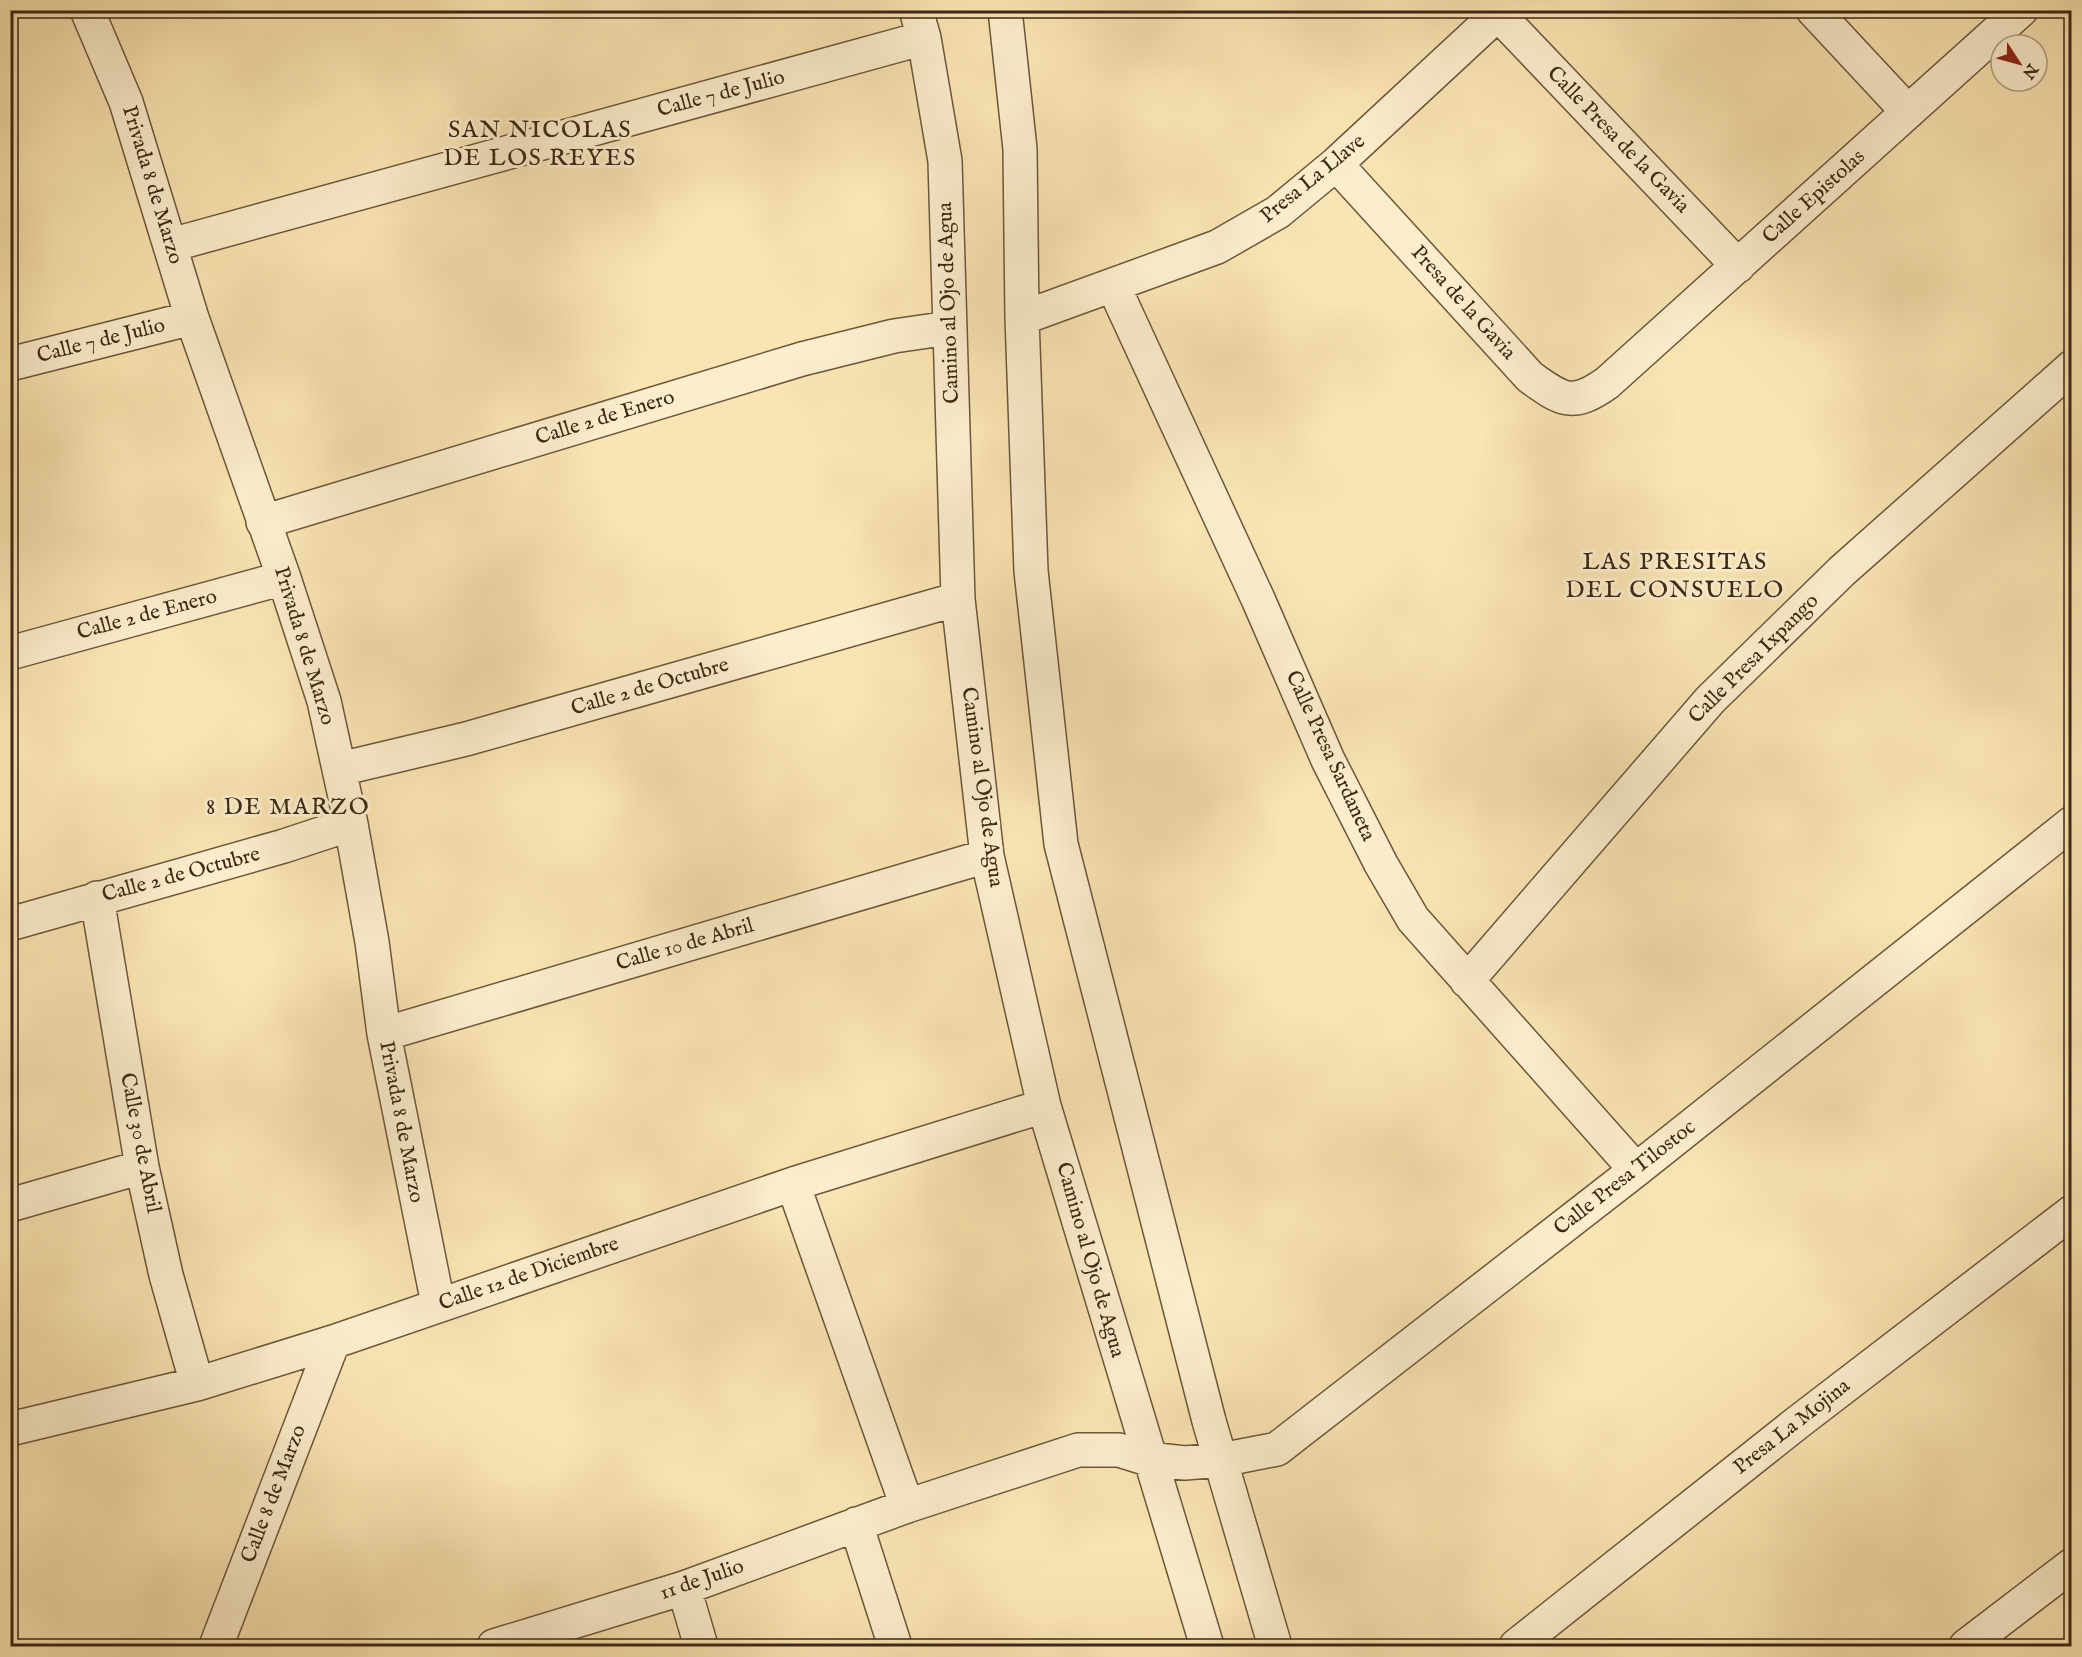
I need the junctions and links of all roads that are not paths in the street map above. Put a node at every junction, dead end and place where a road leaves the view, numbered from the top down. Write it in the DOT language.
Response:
graph roads {
  1 [pos="87,10"];
  2 [pos="1005,10"];
  3 [pos="1813,10"];
  4 [pos="2021,10"];
  5 [pos="1500,12"];
  6 [pos="920,24"];
  7 [pos="1908,112"];
  8 [pos="1336,164"];
  9 [pos="171,245"];
  10 [pos="1738,266"];
  11 [pos="1113,285"];
  12 [pos="192,318"];
  13 [pos="1022,318"];
  14 [pos="949,328"];
  15 [pos="10,364"];
  16 [pos="2072,367"];
  17 [pos="1607,383"];
  18 [pos="263,522"];
  19 [pos="285,578"];
  20 [pos="958,599"];
  21 [pos="10,653"];
  22 [pos="340,769"];
  23 [pos="2072,823"];
  24 [pos="351,824"];
  25 [pos="987,856"];
  26 [pos="97,898"];
  27 [pos="10,924"];
  28 [pos="1467,981"];
  29 [pos="384,1034"];
  30 [pos="1044,1106"];
  31 [pos="142,1167"];
  32 [pos="1636,1170"];
  33 [pos="793,1184"];
  34 [pos="10,1205"];
  35 [pos="2072,1212"];
  36 [pos="438,1304"];
  37 [pos="333,1341"];
  38 [pos="197,1384"];
  39 [pos="10,1429"];
  40 [pos="1148,1459"];
  41 [pos="1221,1460"];
  42 [pos="907,1506"];
  43 [pos="856,1524"];
  44 [pos="2072,1565"];
  45 [pos="684,1588"];
  46 [pos="506,1645"];
  47 [pos="216,1647"];
  48 [pos="701,1647"];
  49 [pos="895,1647"];
  50 [pos="1207,1647"];
  51 [pos="1275,1647"];
  52 [pos="1516,1647"];
  53 [pos="1966,1647"];
  1 -- 9 [label="street, Privada 8 de Marzo"];
  2 -- 13 [label="street"];
  3 -- 7 [label="street"];
  4 -- 7 [label="street, Calle Epistolas"];
  5 -- 8 [label="street, Presa La Llave"];
  5 -- 10 [label="street, Calle Presa de la Gavia"];
  6 -- 9 [label="street, Calle 7 de Julio"];
  6 -- 14 [label="street, Camino al Ojo de Agua"];
  7 -- 10 [label="street, Calle Epistolas"];
  8 -- 11 [label="street, Presa La Llave"];
  8 -- 17 [label="street, Presa de la Gavia"];
  9 -- 12 [label="street, Privada 8 de Marzo"];
  10 -- 17 [label="street, Calle Epistolas"];
  11 -- 13 [label="street, Presa La Llave"];
  11 -- 28 [label="street, Calle Presa Sardaneta"];
  12 -- 15 [label="street, Calle 7 de Julio"];
  12 -- 18 [label="street, Privada 8 de Marzo"];
  13 -- 41 [label="street"];
  14 -- 18 [label="street, Calle 2 de Enero"];
  14 -- 20 [label="street, Camino al Ojo de Agua"];
  16 -- 28 [label="street, Calle Presa Ixpango"];
  18 -- 19 [label="street, Privada 8 de Marzo"];
  19 -- 21 [label="street, Calle 2 de Enero"];
  19 -- 22 [label="street, Privada 8 de Marzo"];
  20 -- 22 [label="street, Calle 2 de Octubre"];
  20 -- 25 [label="street, Camino al Ojo de Agua"];
  22 -- 24 [label="street, Privada 8 de Marzo"];
  23 -- 32 [label="street, Calle Presa Tilostoc"];
  24 -- 26 [label="street, Calle 2 de Octubre"];
  24 -- 29 [label="street, Privada 8 de Marzo"];
  25 -- 29 [label="street, Calle 10 de Abril"];
  25 -- 30 [label="street, Camino al Ojo de Agua"];
  26 -- 27 [label="street, Calle 2 de Octubre"];
  26 -- 31 [label="street, Calle 30 de Abril"];
  28 -- 32 [label="street, Calle Presa Sardaneta"];
  29 -- 36 [label="street, Privada 8 de Marzo"];
  30 -- 33 [label="street, Calle 12 de Diciembre"];
  30 -- 40 [label="street, Camino al Ojo de Agua"];
  31 -- 34 [label="street"];
  31 -- 38 [label="street, Calle 30 de Abril"];
  32 -- 41 [label="street, Calle Presa Tilostoc"];
  33 -- 36 [label="street, Calle 12 de Diciembre"];
  33 -- 42 [label="street"];
  35 -- 52 [label="street, Presa La Mojina"];
  36 -- 37 [label="street, Calle 12 de Diciembre"];
  37 -- 38 [label="street, Calle 12 de Diciembre"];
  37 -- 47 [label="street, Calle 8 de Marzo"];
  38 -- 39 [label="street, Calle 12 de Diciembre"];
  40 -- 41 [label="street, Calle Presa Tilostoc"];
  40 -- 42 [label="street, 11 de Julio"];
  40 -- 50 [label="street, Camino al Ojo de Agua"];
  41 -- 51 [label="street"];
  42 -- 43 [label="street, 11 de Julio"];
  43 -- 45 [label="street, 11 de Julio"];
  43 -- 49 [label="street"];
  44 -- 53 [label="street"];
  45 -- 46 [label="street, 11 de Julio"];
  45 -- 48 [label="street"];
}
